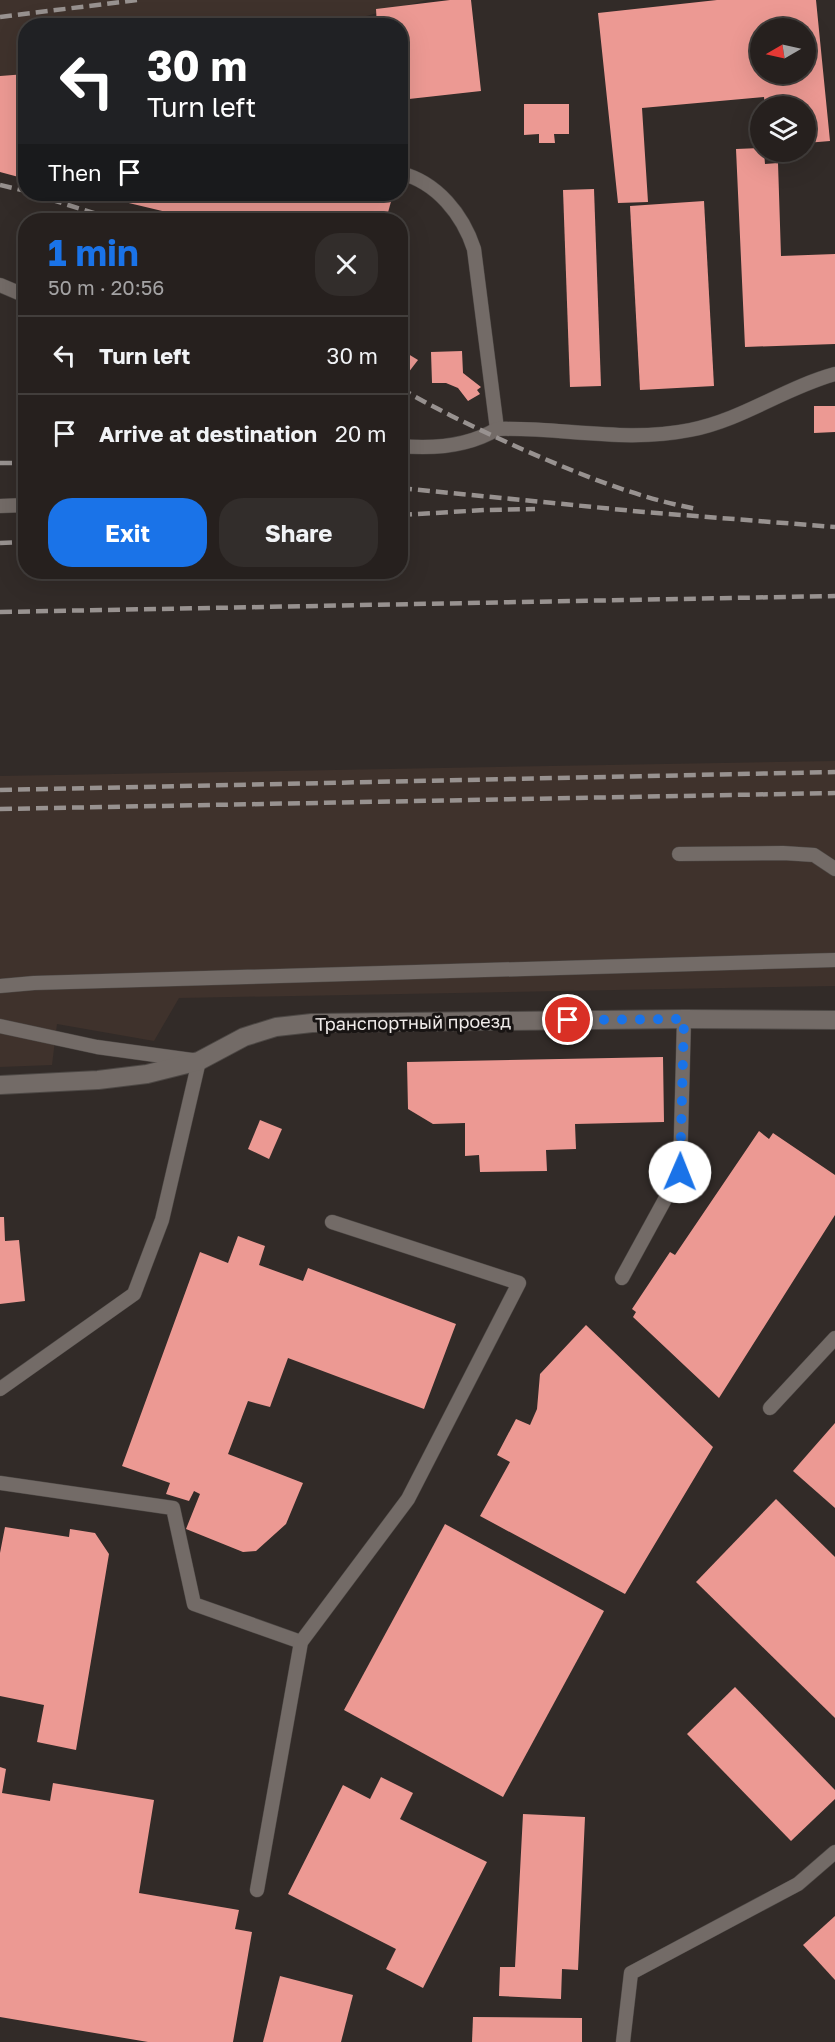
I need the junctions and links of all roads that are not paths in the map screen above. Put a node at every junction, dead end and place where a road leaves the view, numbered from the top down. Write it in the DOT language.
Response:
graph roads {
  1 [pos="408,177"];
  2 [pos="0,285"];
  3 [pos="18,293"];
  4 [pos="835,374"];
  5 [pos="497,429"];
  6 [pos="408,447"];
  7 [pos="18,505"];
  8 [pos="0,506"];
  9 [pos="679,854"];
  10 [pos="835,869"];
  11 [pos="835,960"];
  12 [pos="0,986"];
  13 [pos="684,1019"];
  14 [pos="835,1020"];
  15 [pos="0,1026"];
  16 [pos="198,1061"];
  17 [pos="0,1084"];
  18 [pos="332,1222"];
  19 [pos="622,1278"];
  20 [pos="835,1338"];
  21 [pos="0,1389"];
  22 [pos="770,1408"];
  23 [pos="0,1483"];
  24 [pos="301,1642"];
  25 [pos="835,1852"];
  26 [pos="257,1890"];
  27 [pos="623,2042"];
  1 -- 5 [label="lane"];
  2 -- 3 [label="lane"];
  4 -- 5 [label="lane"];
  5 -- 6 [label="lane"];
  7 -- 8 [label="lane"];
  9 -- 10 [label="lane"];
  11 -- 12 [label="lane"];
  13 -- 14 [label="street, Транспортный проезд"];
  13 -- 16 [label="street, Транспортный проезд"];
  13 -- 19 [label="lane"];
  15 -- 16 [label="lane"];
  16 -- 17 [label="street, Транспортный проезд"];
  16 -- 21 [label="lane"];
  18 -- 24 [label="lane"];
  20 -- 22 [label="lane"];
  23 -- 24 [label="lane"];
  24 -- 26 [label="lane"];
  25 -- 27 [label="lane"];
}
